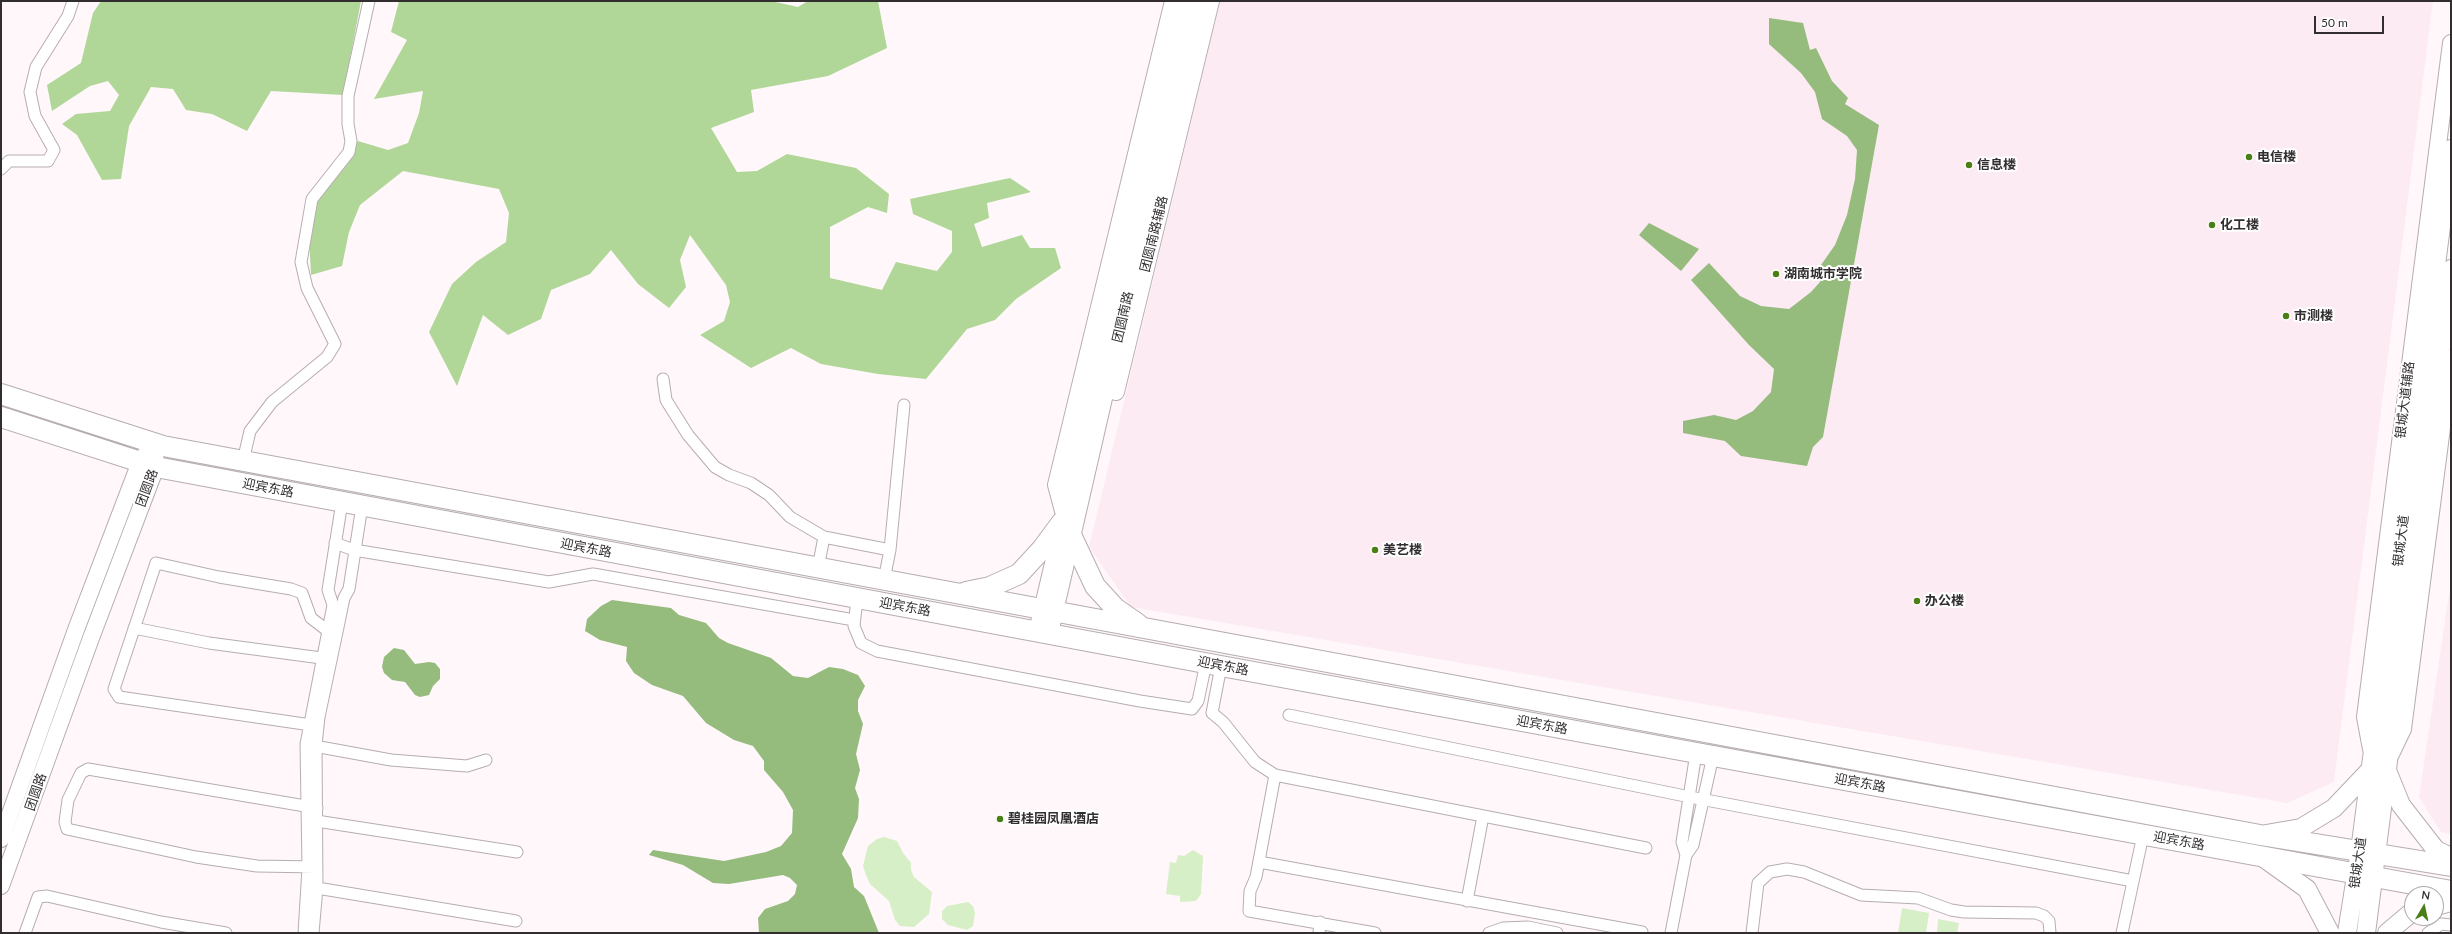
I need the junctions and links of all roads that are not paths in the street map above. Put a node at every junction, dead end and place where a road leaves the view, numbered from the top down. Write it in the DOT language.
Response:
graph roads {
  1 [pos="73,1"];
  2 [pos="369,1"];
  3 [pos="1173,1"];
  4 [pos="1186,1"];
  5 [pos="1198,1"];
  6 [pos="1211,1"];
  7 [pos="2451,43"];
  8 [pos="2451,149"];
  9 [pos="1,169"];
  10 [pos="2446,268"];
  11 [pos="2451,358"];
  12 [pos="663,379"];
  13 [pos="1,394"];
  14 [pos="904,405"];
  15 [pos="1,417"];
  16 [pos="154,443"];
  17 [pos="244,461"];
  18 [pos="148,465"];
  19 [pos="342,502"];
  20 [pos="362,506"];
  21 [pos="1068,526"];
  22 [pos="824,537"];
  23 [pos="334,549"];
  24 [pos="354,550"];
  25 [pos="890,550"];
  26 [pos="818,568"];
  27 [pos="884,580"];
  28 [pos="957,594"];
  29 [pos="857,599"];
  30 [pos="1048,610"];
  31 [pos="854,620"];
  32 [pos="134,628"];
  33 [pos="1144,628"];
  34 [pos="333,631"];
  35 [pos="1043,632"];
  36 [pos="327,659"];
  37 [pos="1213,665"];
  38 [pos="1289,715"];
  39 [pos="313,726"];
  40 [pos="311,745"];
  41 [pos="1704,754"];
  42 [pos="486,760"];
  43 [pos="2379,764"];
  44 [pos="1276,775"];
  45 [pos="1690,797"];
  46 [pos="1704,799"];
  47 [pos="312,807"];
  48 [pos="1484,816"];
  49 [pos="312,820"];
  50 [pos="2143,834"];
  51 [pos="2260,835"];
  52 [pos="1,839"];
  53 [pos="1646,848"];
  54 [pos="516,852"];
  55 [pos="2367,852"];
  56 [pos="1686,855"];
  57 [pos="2260,856"];
  58 [pos="2451,857"];
  59 [pos="1259,862"];
  60 [pos="2451,866"];
  61 [pos="313,867"];
  62 [pos="2364,875"];
  63 [pos="2133,881"];
  64 [pos="1,886"];
  65 [pos="312,888"];
  66 [pos="2451,891"];
  67 [pos="1467,900"];
  68 [pos="2404,919"];
  69 [pos="516,921"];
  70 [pos="2451,925"];
  71 [pos="1320,927"];
  72 [pos="1642,932"];
  73 [pos="25,933"];
  74 [pos="226,933"];
  75 [pos="304,933"];
  76 [pos="314,933"];
  77 [pos="1375,933"];
  78 [pos="1489,933"];
  79 [pos="1557,933"];
  80 [pos="1671,933"];
  81 [pos="1752,933"];
  82 [pos="2050,933"];
  83 [pos="2122,933"];
  84 [pos="2330,933"];
  85 [pos="2347,933"];
  86 [pos="2366,933"];
  87 [pos="2387,933"];
  88 [pos="2428,933"];
  1 -- 9 [label="street"];
  2 -- 17 [label="street"];
  3 -- 21 [label="street"];
  4 -- 21 [label="street, 团圆南路"];
  5 -- 21 [label="street, 团圆南路"];
  6 -- 21 [label="street, 团圆南路辅路"];
  7 -- 43 [label="street, 银城大道辅路"];
  8 -- 10 [label="main road, 银城大道"];
  10 -- 43 [label="main road, 银城大道"];
  11 -- 43 [label="street"];
  12 -- 22 [label="street"];
  13 -- 16 [label="highway, 迎宾东路"];
  14 -- 25 [label="street"];
  15 -- 18 [label="highway, 迎宾东路"];
  16 -- 17 [label="highway, 迎宾东路"];
  16 -- 18 [label="street, 团圆路"];
  17 -- 26 [label="highway, 迎宾东路"];
  18 -- 19 [label="highway, 迎宾东路"];
  18 -- 52 [label="street, 团圆路"];
  18 -- 64 [label="street, 团圆路"];
  19 -- 20 [label="highway, 迎宾东路"];
  19 -- 23 [label="street"];
  20 -- 24 [label="street"];
  20 -- 29 [label="highway, 迎宾东路"];
  21 -- 28 [label="highway"];
  21 -- 30 [label="street, 团圆南路"];
  21 -- 33 [label="highway"];
  22 -- 25 [label="street"];
  22 -- 26 [label="street"];
  23 -- 24 [label="street"];
  23 -- 34 [label="street"];
  24 -- 31 [label="street"];
  24 -- 34 [label="street"];
  25 -- 27 [label="street"];
  26 -- 27 [label="highway, 迎宾东路"];
  27 -- 28 [label="highway, 迎宾东路"];
  28 -- 30 [label="highway, 迎宾东路"];
  29 -- 31 [label="street"];
  29 -- 35 [label="highway, 迎宾东路"];
  30 -- 33 [label="highway, 迎宾东路"];
  30 -- 35 [label="street, 团圆南路"];
  31 -- 37 [label="street"];
  32 -- 34 [label="street"];
  32 -- 36 [label="street"];
  32 -- 39 [label="street"];
  33 -- 51 [label="highway, 迎宾东路"];
  34 -- 36 [label="street"];
  35 -- 37 [label="highway, 迎宾东路"];
  36 -- 39 [label="street"];
  37 -- 41 [label="highway, 迎宾东路"];
  37 -- 44 [label="street"];
  38 -- 45 [label="street"];
  39 -- 40 [label="street"];
  40 -- 42 [label="street"];
  40 -- 47 [label="street"];
  41 -- 45 [label="street"];
  41 -- 46 [label="street"];
  41 -- 50 [label="highway, 迎宾东路"];
  43 -- 51 [label="main road"];
  43 -- 55 [label="main road, 银城大道"];
  43 -- 58 [label="main road"];
  44 -- 48 [label="street"];
  44 -- 59 [label="street"];
  45 -- 46 [label="street"];
  45 -- 56 [label="street"];
  46 -- 56 [label="street"];
  46 -- 63 [label="street"];
  47 -- 49 [label="street"];
  47 -- 61 [label="street"];
  48 -- 53 [label="street"];
  48 -- 67 [label="street"];
  49 -- 54 [label="street"];
  49 -- 61 [label="street"];
  50 -- 57 [label="highway, 迎宾东路"];
  50 -- 63 [label="street"];
  51 -- 55 [label="highway, 迎宾东路"];
  55 -- 60 [label="highway, 迎宾东路"];
  55 -- 62 [label="main road, 银城大道"];
  56 -- 80 [label="street"];
  57 -- 62 [label="highway, 迎宾东路"];
  57 -- 84 [label="main road"];
  59 -- 67 [label="street"];
  59 -- 71 [label="street"];
  61 -- 65 [label="street"];
  62 -- 66 [label="highway, 迎宾东路"];
  62 -- 85 [label="main road, 银城大道"];
  62 -- 86 [label="main road, 银城大道"];
  63 -- 83 [label="street"];
  65 -- 69 [label="street"];
  65 -- 75 [label="street"];
  65 -- 76 [label="street"];
  67 -- 72 [label="street"];
  68 -- 87 [label="main road"];
  70 -- 88 [label="street"];
  71 -- 77 [label="street"];
  73 -- 74 [label="street"];
  78 -- 79 [label="street"];
  81 -- 82 [label="street"];
}
